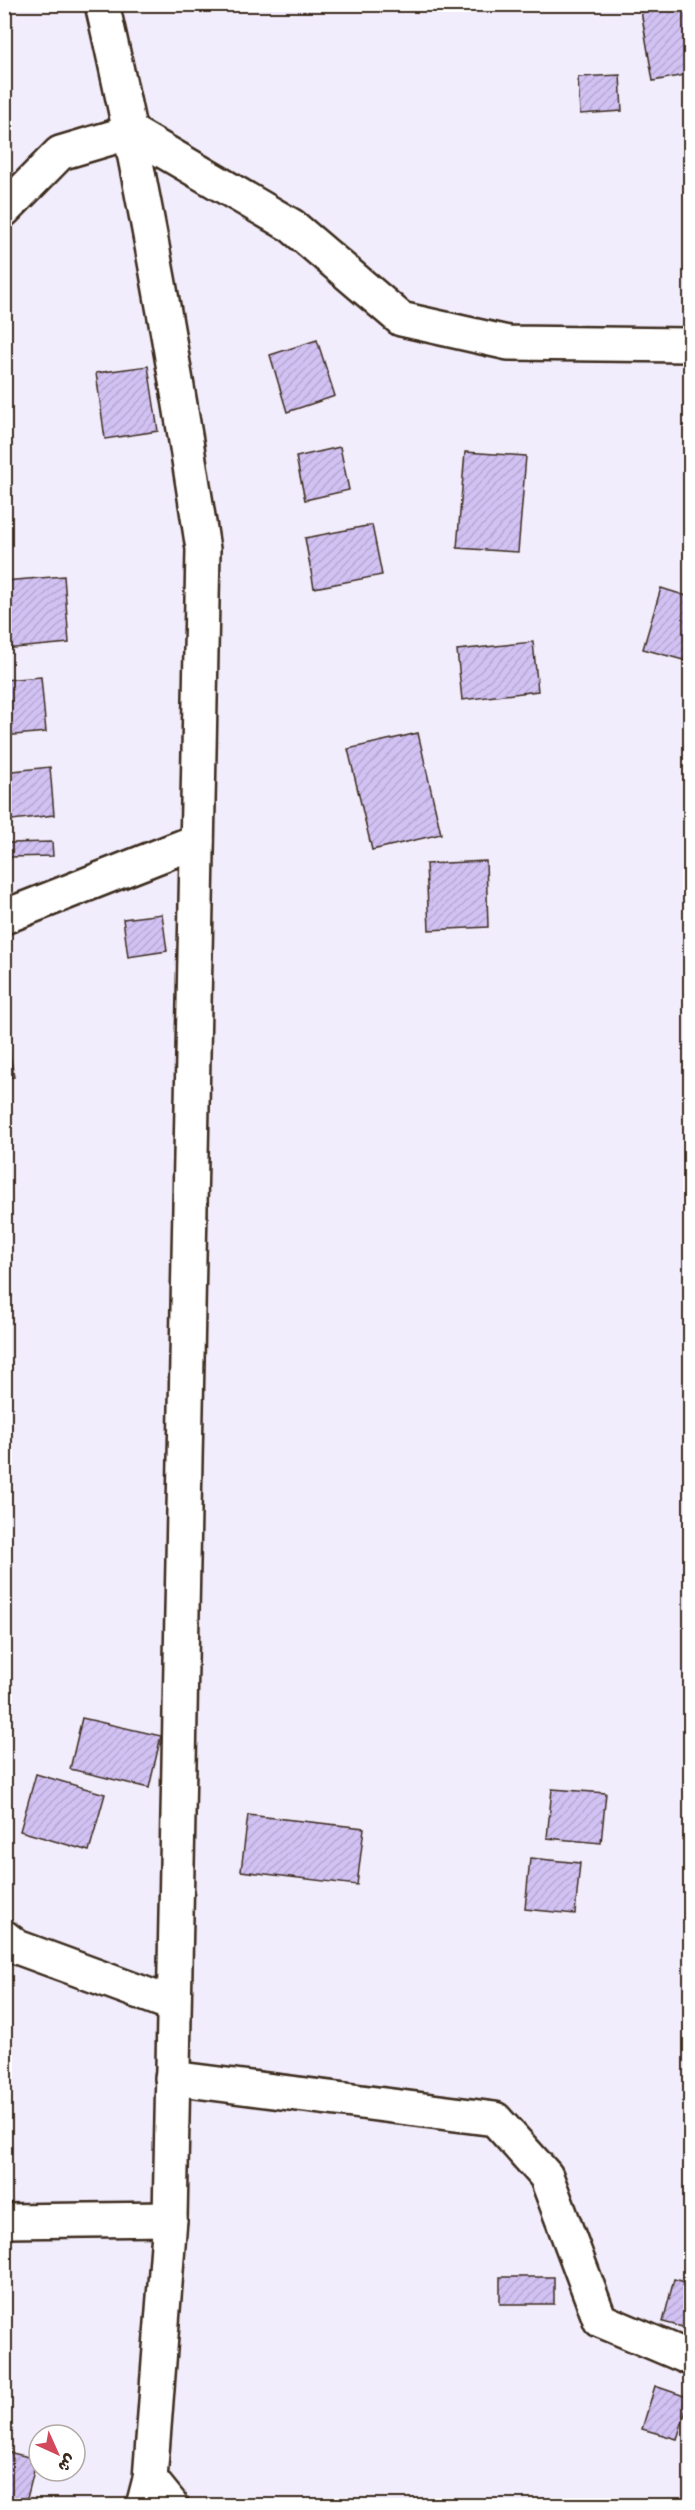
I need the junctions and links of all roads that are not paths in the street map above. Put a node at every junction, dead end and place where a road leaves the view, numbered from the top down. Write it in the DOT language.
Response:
graph roads {
  1 [pos="102,4"];
  2 [pos="131,132"];
  3 [pos="4,210"];
  4 [pos="690,345"];
  5 [pos="196,841"];
  6 [pos="4,916"];
  7 [pos="4,1937"];
  8 [pos="172,2004"];
  9 [pos="172,2078"];
  10 [pos="170,2219"];
  11 [pos="4,2221"];
  12 [pos="690,2358"];
  13 [pos="146,2492"];
  14 [pos="171,2505"];
  1 -- 2 [label="street"];
  2 -- 3 [label="street"];
  2 -- 4 [label="street"];
  2 -- 5 [label="street"];
  5 -- 6 [label="street"];
  5 -- 8 [label="street"];
  7 -- 8 [label="street"];
  8 -- 9 [label="street"];
  9 -- 10 [label="street"];
  9 -- 12 [label="street"];
  10 -- 11 [label="street"];
  10 -- 13 [label="street"];
  13 -- 14 [label="street"];
}
